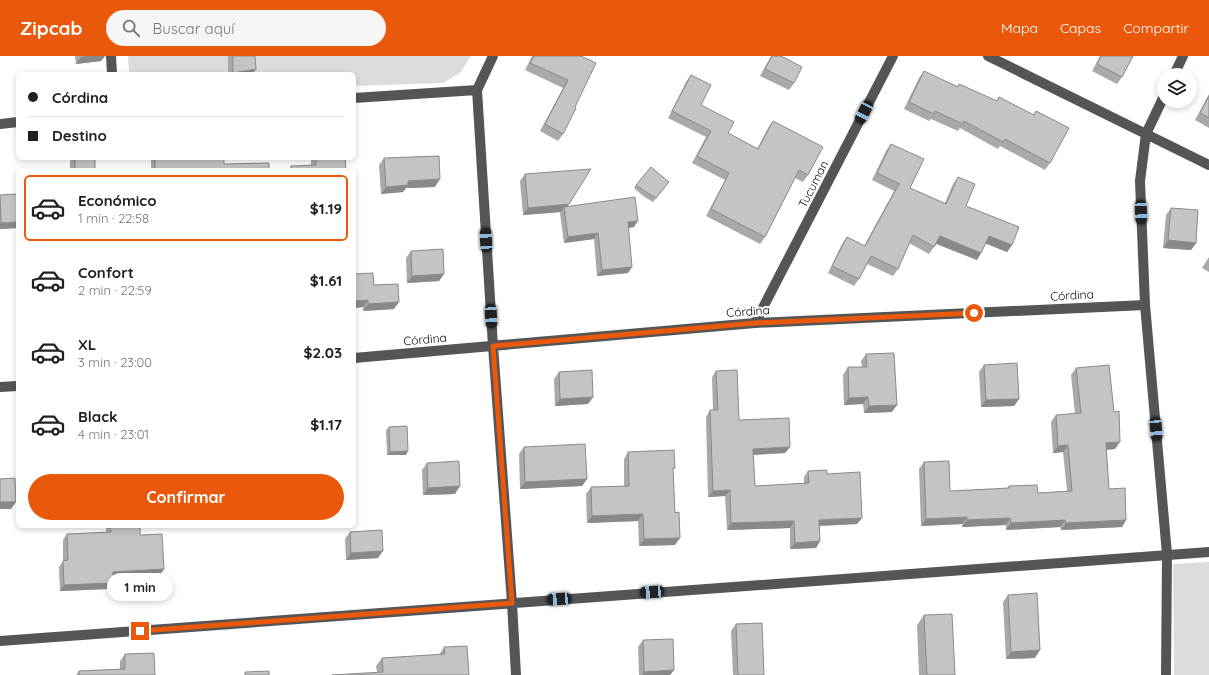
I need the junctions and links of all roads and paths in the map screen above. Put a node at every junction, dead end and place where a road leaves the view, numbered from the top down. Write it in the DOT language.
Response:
graph roads {
  1 [pos="111,56"];
  2 [pos="493,56"];
  3 [pos="893,56"];
  4 [pos="988,56"];
  5 [pos="1183,56"];
  6 [pos="1177,68"];
  7 [pos="112,72"];
  8 [pos="477,90"];
  9 [pos="356,98"];
  10 [pos="1158,108"];
  11 [pos="16,122"];
  12 [pos="0,124"];
  13 [pos="1146,134"];
  14 [pos="1209,165"];
  15 [pos="1145,305"];
  16 [pos="755,323"];
  17 [pos="493,346"];
  18 [pos="356,358"];
  19 [pos="16,386"];
  20 [pos="0,387"];
  21 [pos="1209,552"];
  22 [pos="1167,554"];
  23 [pos="512,603"];
  24 [pos="0,641"];
  25 [pos="516,675"];
  26 [pos="1166,675"];
  1 -- 7 [label="street"];
  2 -- 8 [label="street"];
  3 -- 16 [label="street, Tucuman"];
  4 -- 13 [label="street"];
  5 -- 6 [label="street"];
  8 -- 9 [label="street"];
  8 -- 17 [label="street"];
  10 -- 13 [label="street"];
  11 -- 12 [label="street"];
  13 -- 14 [label="street"];
  13 -- 15 [label="street"];
  15 -- 16 [label="street, Córdina"];
  15 -- 22 [label="street"];
  16 -- 17 [label="street, Córdina"];
  17 -- 18 [label="street, Córdina"];
  17 -- 23 [label="street"];
  19 -- 20 [label="street"];
  21 -- 22 [label="street"];
  22 -- 23 [label="street"];
  22 -- 26 [label="street"];
  23 -- 24 [label="street"];
  23 -- 25 [label="street"];
}
